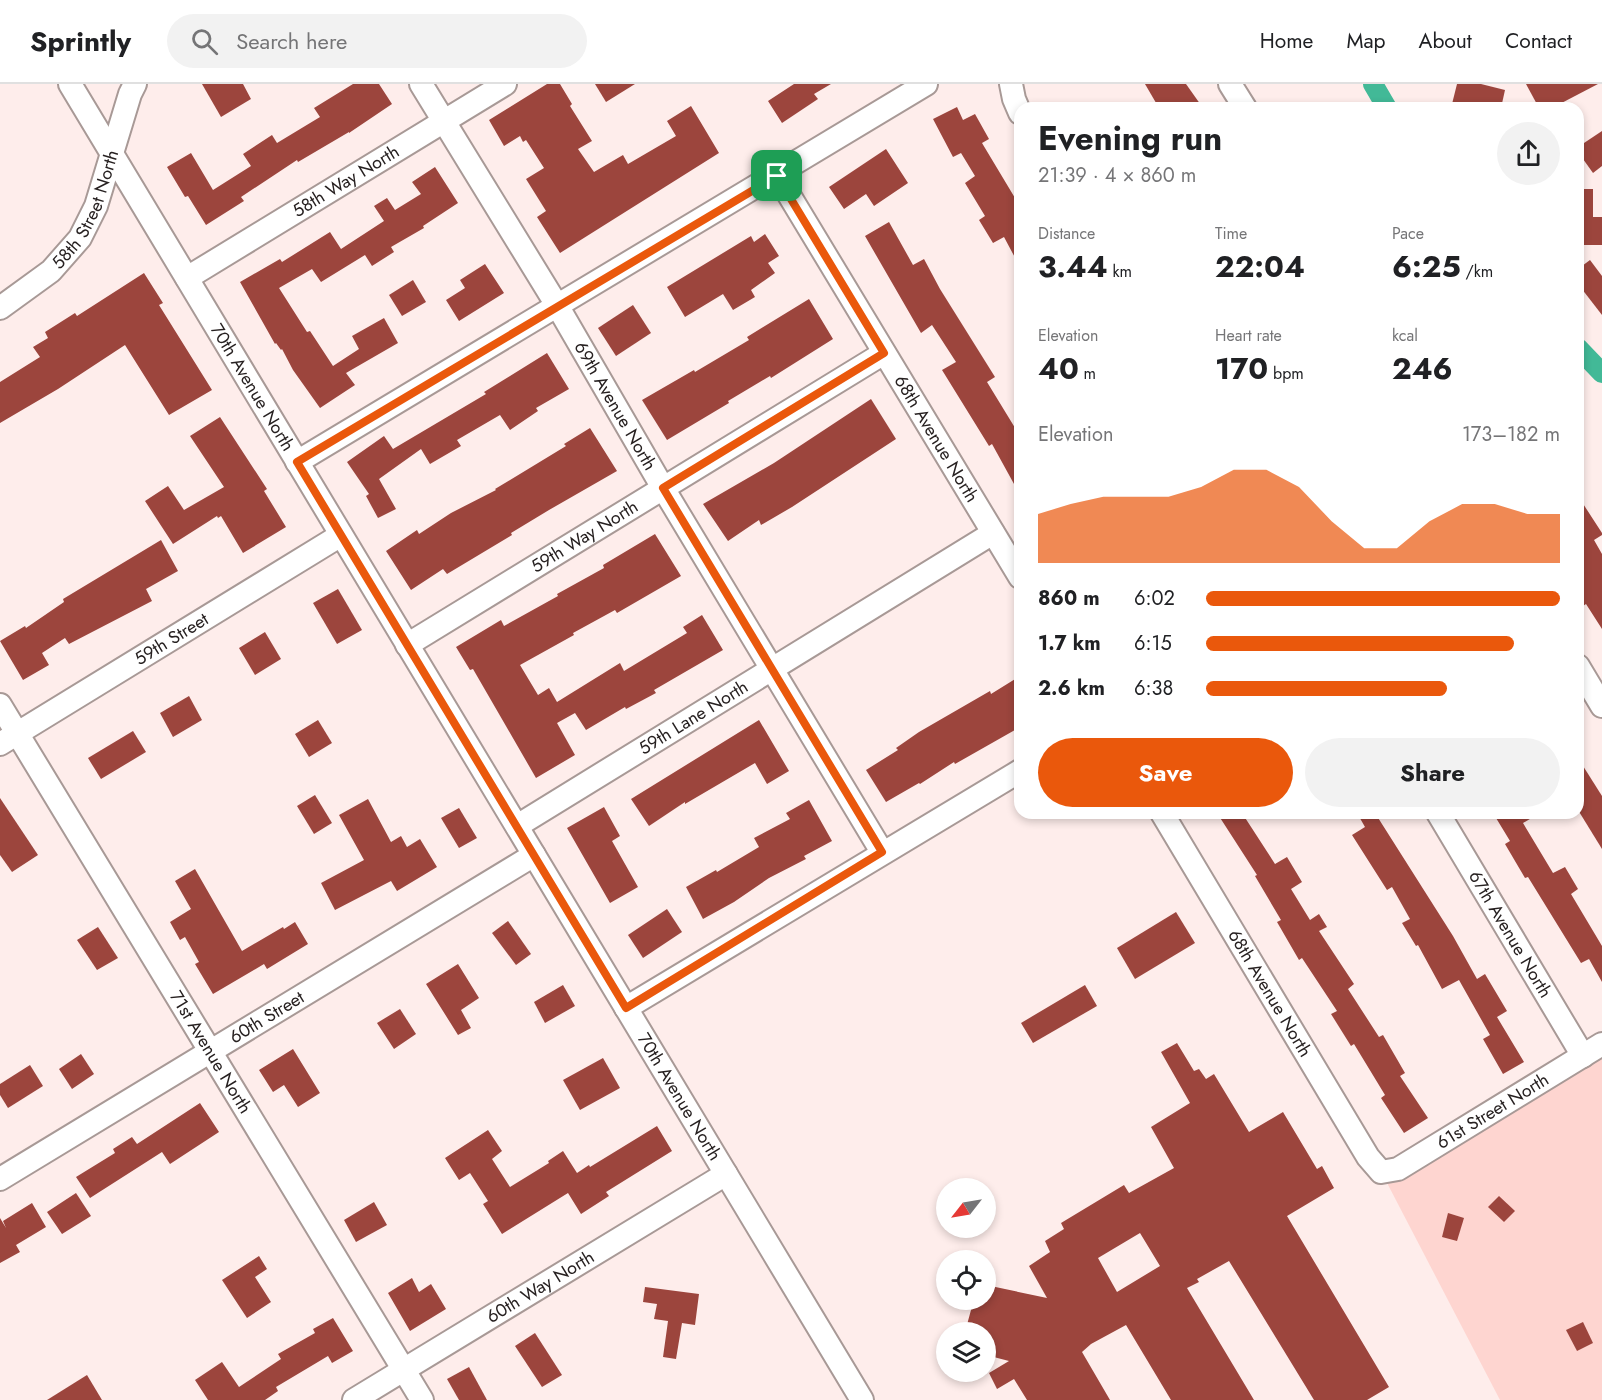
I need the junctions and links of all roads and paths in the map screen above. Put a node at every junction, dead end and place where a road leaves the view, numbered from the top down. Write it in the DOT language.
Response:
graph roads {
  1 [pos="70,84"];
  2 [pos="135,84"];
  3 [pos="421,84"];
  4 [pos="505,84"];
  5 [pos="926,84"];
  6 [pos="1011,84"];
  7 [pos="1230,84"];
  8 [pos="1015,102"];
  9 [pos="1241,102"];
  10 [pos="443,122"];
  11 [pos="112,154"];
  12 [pos="777,176"];
  13 [pos="187,278"];
  14 [pos="558,307"];
  15 [pos="0,308"];
  16 [pos="884,353"];
  17 [pos="297,462"];
  18 [pos="663,488"];
  19 [pos="993,533"];
  20 [pos="341,535"];
  21 [pos="1014,567"];
  22 [pos="407,645"];
  23 [pos="772,670"];
  24 [pos="1584,676"];
  25 [pos="0,705"];
  26 [pos="1602,706"];
  27 [pos="9,739"];
  28 [pos="1014,775"];
  29 [pos="1166,819"];
  30 [pos="1442,819"];
  31 [pos="517,826"];
  32 [pos="882,852"];
  33 [pos="534,855"];
  34 [pos="626,1008"];
  35 [pos="1592,1050"];
  36 [pos="210,1051"];
  37 [pos="1381,1172"];
  38 [pos="726,1174"];
  39 [pos="0,1179"];
  40 [pos="404,1370"];
  41 [pos="354,1400"];
  42 [pos="422,1400"];
  43 [pos="862,1400"];
  1 -- 11 [label="street, 70th Avenue North"];
  2 -- 11 [label="street, 58th Street North"];
  3 -- 10 [label="street, 69th Avenue North"];
  4 -- 10 [label="street, 58th Way North"];
  5 -- 12 [label="street"];
  6 -- 8 [label="street"];
  7 -- 9 [label="street"];
  10 -- 13 [label="street, 58th Way North"];
  10 -- 14 [label="street, 69th Avenue North"];
  11 -- 13 [label="street, 70th Avenue North"];
  11 -- 15 [label="street, 58th Street North"];
  12 -- 14 [label="street"];
  12 -- 16 [label="street, 68th Avenue North"];
  13 -- 17 [label="street, 70th Avenue North"];
  14 -- 17 [label="street"];
  14 -- 18 [label="street, 69th Avenue North"];
  16 -- 18 [label="street, 59th Way North"];
  16 -- 19 [label="street, 68th Avenue North"];
  17 -- 20 [label="street, 70th Avenue North"];
  18 -- 22 [label="street, 59th Way North"];
  18 -- 23 [label="street, 69th Avenue North"];
  19 -- 21 [label="street, 68th Avenue North"];
  19 -- 23 [label="street, 59th Lane North"];
  20 -- 22 [label="street, 70th Avenue North"];
  20 -- 27 [label="street, 59th Street"];
  22 -- 31 [label="street, 70th Avenue North"];
  23 -- 31 [label="street, 59th Lane North"];
  23 -- 32 [label="street, 69th Avenue North"];
  24 -- 26 [label="street"];
  25 -- 27 [label="street, 71st Avenue North"];
  27 -- 36 [label="street, 71st Avenue North"];
  28 -- 32 [label="street"];
  29 -- 37 [label="street, 68th Avenue North"];
  30 -- 35 [label="street, 67th Avenue North"];
  31 -- 33 [label="street, 70th Avenue North"];
  32 -- 34 [label="street"];
  33 -- 34 [label="street, 70th Avenue North"];
  33 -- 36 [label="street, 60th Street"];
  34 -- 38 [label="street, 70th Avenue North"];
  35 -- 37 [label="street, 61st Street North"];
  36 -- 39 [label="street, 60th Street"];
  36 -- 40 [label="street, 71st Avenue North"];
  38 -- 40 [label="street, 60th Way North"];
  38 -- 43 [label="street, 70th Avenue North"];
  40 -- 41 [label="street, 60th Way North"];
  40 -- 42 [label="street, 71st Avenue North"];
}
